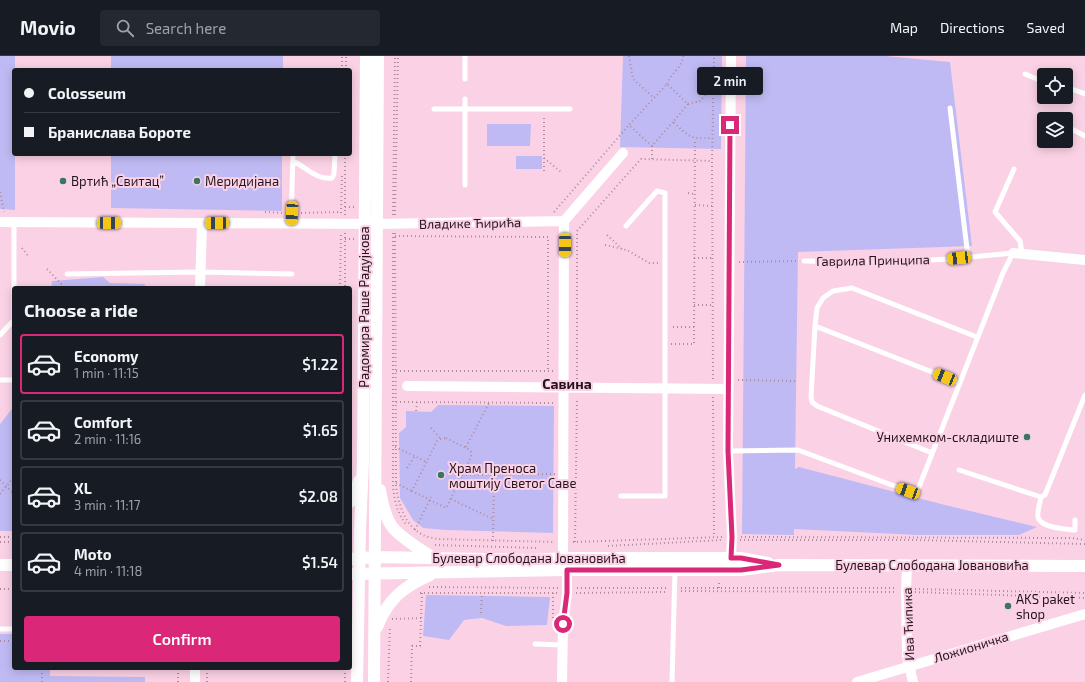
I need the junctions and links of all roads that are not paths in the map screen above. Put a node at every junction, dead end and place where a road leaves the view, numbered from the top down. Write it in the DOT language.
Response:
graph roads {
  1 [pos="366,56"];
  2 [pos="378,56"];
  3 [pos="465,56"];
  4 [pos="730,56"];
  5 [pos="1025,74"];
  6 [pos="465,79"];
  7 [pos="1037,79"];
  8 [pos="1073,90"];
  9 [pos="1085,94"];
  10 [pos="464,99"];
  11 [pos="950,108"];
  12 [pos="434,109"];
  13 [pos="464,109"];
  14 [pos="570,109"];
  15 [pos="1073,130"];
  16 [pos="1085,136"];
  17 [pos="623,153"];
  18 [pos="293,156"];
  19 [pos="335,156"];
  20 [pos="293,161"];
  21 [pos="1014,169"];
  22 [pos="465,185"];
  23 [pos="564,221"];
  24 [pos="0,222"];
  25 [pos="14,222"];
  26 [pos="291,223"];
  27 [pos="202,224"];
  28 [pos="364,224"];
  29 [pos="377,224"];
  30 [pos="626,226"];
  31 [pos="1018,253"];
  32 [pos="968,257"];
  33 [pos="1085,260"];
  34 [pos="804,261"];
  35 [pos="201,272"];
  36 [pos="67,274"];
  37 [pos="292,274"];
  38 [pos="14,286"];
  39 [pos="200,286"];
  40 [pos="12,323"];
  41 [pos="815,326"];
  42 [pos="0,335"];
  43 [pos="978,337"];
  44 [pos="0,380"];
  45 [pos="12,380"];
  46 [pos="960,383"];
  47 [pos="728,385"];
  48 [pos="407,386"];
  49 [pos="565,387"];
  50 [pos="665,388"];
  51 [pos="1085,395"];
  52 [pos="728,451"];
  53 [pos="932,453"];
  54 [pos="363,468"];
  55 [pos="376,468"];
  56 [pos="959,470"];
  57 [pos="621,496"];
  58 [pos="1041,497"];
  59 [pos="352,498"];
  60 [pos="1075,520"];
  61 [pos="375,557"];
  62 [pos="433,558"];
  63 [pos="563,558"];
  64 [pos="731,558"];
  65 [pos="355,559"];
  66 [pos="0,565"];
  67 [pos="12,565"];
  68 [pos="779,565"];
  69 [pos="907,565"];
  70 [pos="1085,566"];
  71 [pos="567,570"];
  72 [pos="675,570"];
  73 [pos="375,573"];
  74 [pos="435,573"];
  75 [pos="355,574"];
  76 [pos="1085,614"];
  77 [pos="352,622"];
  78 [pos="0,629"];
  79 [pos="12,629"];
  80 [pos="375,632"];
  81 [pos="358,633"];
  82 [pos="535,644"];
  83 [pos="563,645"];
  84 [pos="909,666"];
  85 [pos="195,670"];
  86 [pos="195,682"];
  87 [pos="357,682"];
  88 [pos="374,682"];
  89 [pos="562,682"];
  90 [pos="672,682"];
  91 [pos="857,682"];
  92 [pos="913,682"];
  1 -- 28 [label="street, Радомира Раше Радујкова"];
  2 -- 29 [label="street, Радомира Раше Радујкова"];
  3 -- 6 [label="lane"];
  4 -- 47 [label="street"];
  5 -- 7 [label="lane"];
  8 -- 9 [label="lane"];
  10 -- 13 [label="lane"];
  11 -- 32 [label="lane"];
  12 -- 13 [label="lane"];
  13 -- 14 [label="lane"];
  13 -- 22 [label="lane"];
  15 -- 16 [label="lane"];
  17 -- 23 [label="street"];
  18 -- 20 [label="lane"];
  19 -- 20 [label="lane"];
  20 -- 26 [label="lane"];
  21 -- 31 [label="lane"];
  23 -- 29 [label="street, Владике Ћирића"];
  23 -- 49 [label="street"];
  24 -- 25 [label="street, Владике Ћирића"];
  25 -- 27 [label="street, Владике Ћирића"];
  25 -- 38 [label="lane"];
  26 -- 27 [label="street, Владике Ћирића"];
  26 -- 28 [label="street, Владике Ћирића"];
  27 -- 35 [label="street"];
  28 -- 29 [label="street, Владике Ћирића"];
  28 -- 54 [label="street, Радомира Раше Радујкова"];
  29 -- 55 [label="street, Радомира Раше Радујкова"];
  30 -- 50 [label="lane"];
  31 -- 32 [label="lane, Гаврила Принципа"];
  31 -- 33 [label="street, Гаврила Принципа"];
  31 -- 43 [label="lane"];
  32 -- 34 [label="lane, Гаврила Принципа"];
  35 -- 36 [label="lane"];
  35 -- 37 [label="lane"];
  35 -- 39 [label="street"];
  40 -- 42 [label="lane"];
  41 -- 43 [label="lane"];
  41 -- 46 [label="lane"];
  41 -- 53 [label="lane"];
  43 -- 46 [label="lane"];
  44 -- 45 [label="lane"];
  46 -- 53 [label="lane"];
  47 -- 50 [label="street"];
  47 -- 52 [label="street"];
  48 -- 49 [label="street"];
  49 -- 50 [label="street"];
  49 -- 63 [label="street"];
  50 -- 57 [label="lane"];
  51 -- 58 [label="lane"];
  52 -- 53 [label="lane"];
  52 -- 64 [label="street"];
  54 -- 59 [label="street"];
  54 -- 65 [label="street, Радомира Раше Радујкова"];
  55 -- 61 [label="street, Радомира Раше Радујкова"];
  55 -- 62 [label="street"];
  56 -- 58 [label="lane"];
  58 -- 60 [label="lane"];
  61 -- 62 [label="street, Булевар Слободана Јовановића"];
  61 -- 65 [label="street, Булевар Слободана Јовановића"];
  61 -- 73 [label="street, Радомира Раше Радујкова"];
  62 -- 63 [label="street, Булевар Слободана Јовановића"];
  63 -- 64 [label="street, Булевар Слободана Јовановића"];
  64 -- 68 [label="street, Булевар Слободана Јовановића"];
  65 -- 75 [label="street, Радомира Раше Радујкова"];
  66 -- 67 [label="street"];
  68 -- 69 [label="street, Булевар Слободана Јовановића"];
  68 -- 72 [label="street, Булевар Слободана Јовановића"];
  69 -- 70 [label="street, Булевар Слободана Јовановића"];
  69 -- 84 [label="street, Ива Ћипика"];
  71 -- 72 [label="street, Булевар Слободана Јовановића"];
  71 -- 74 [label="street, Булевар Слободана Јовановића"];
  71 -- 83 [label="street"];
  72 -- 90 [label="lane"];
  73 -- 74 [label="street, Булевар Слободана Јовановића"];
  73 -- 75 [label="street, Булевар Слободана Јовановића"];
  73 -- 80 [label="street, Радомира Раше Радујкова"];
  74 -- 80 [label="street"];
  75 -- 81 [label="street, Радомира Раше Радујкова"];
  76 -- 84 [label="street, Ложионичка"];
  77 -- 81 [label="street"];
  78 -- 79 [label="lane"];
  80 -- 88 [label="street, Радомира Раше Радујкова"];
  81 -- 87 [label="street, Радомира Раше Радујкова"];
  82 -- 83 [label="lane"];
  83 -- 89 [label="street"];
  84 -- 91 [label="street, Ложионичка"];
  84 -- 92 [label="street, Ива Ћипика"];
  85 -- 86 [label="street"];
}
